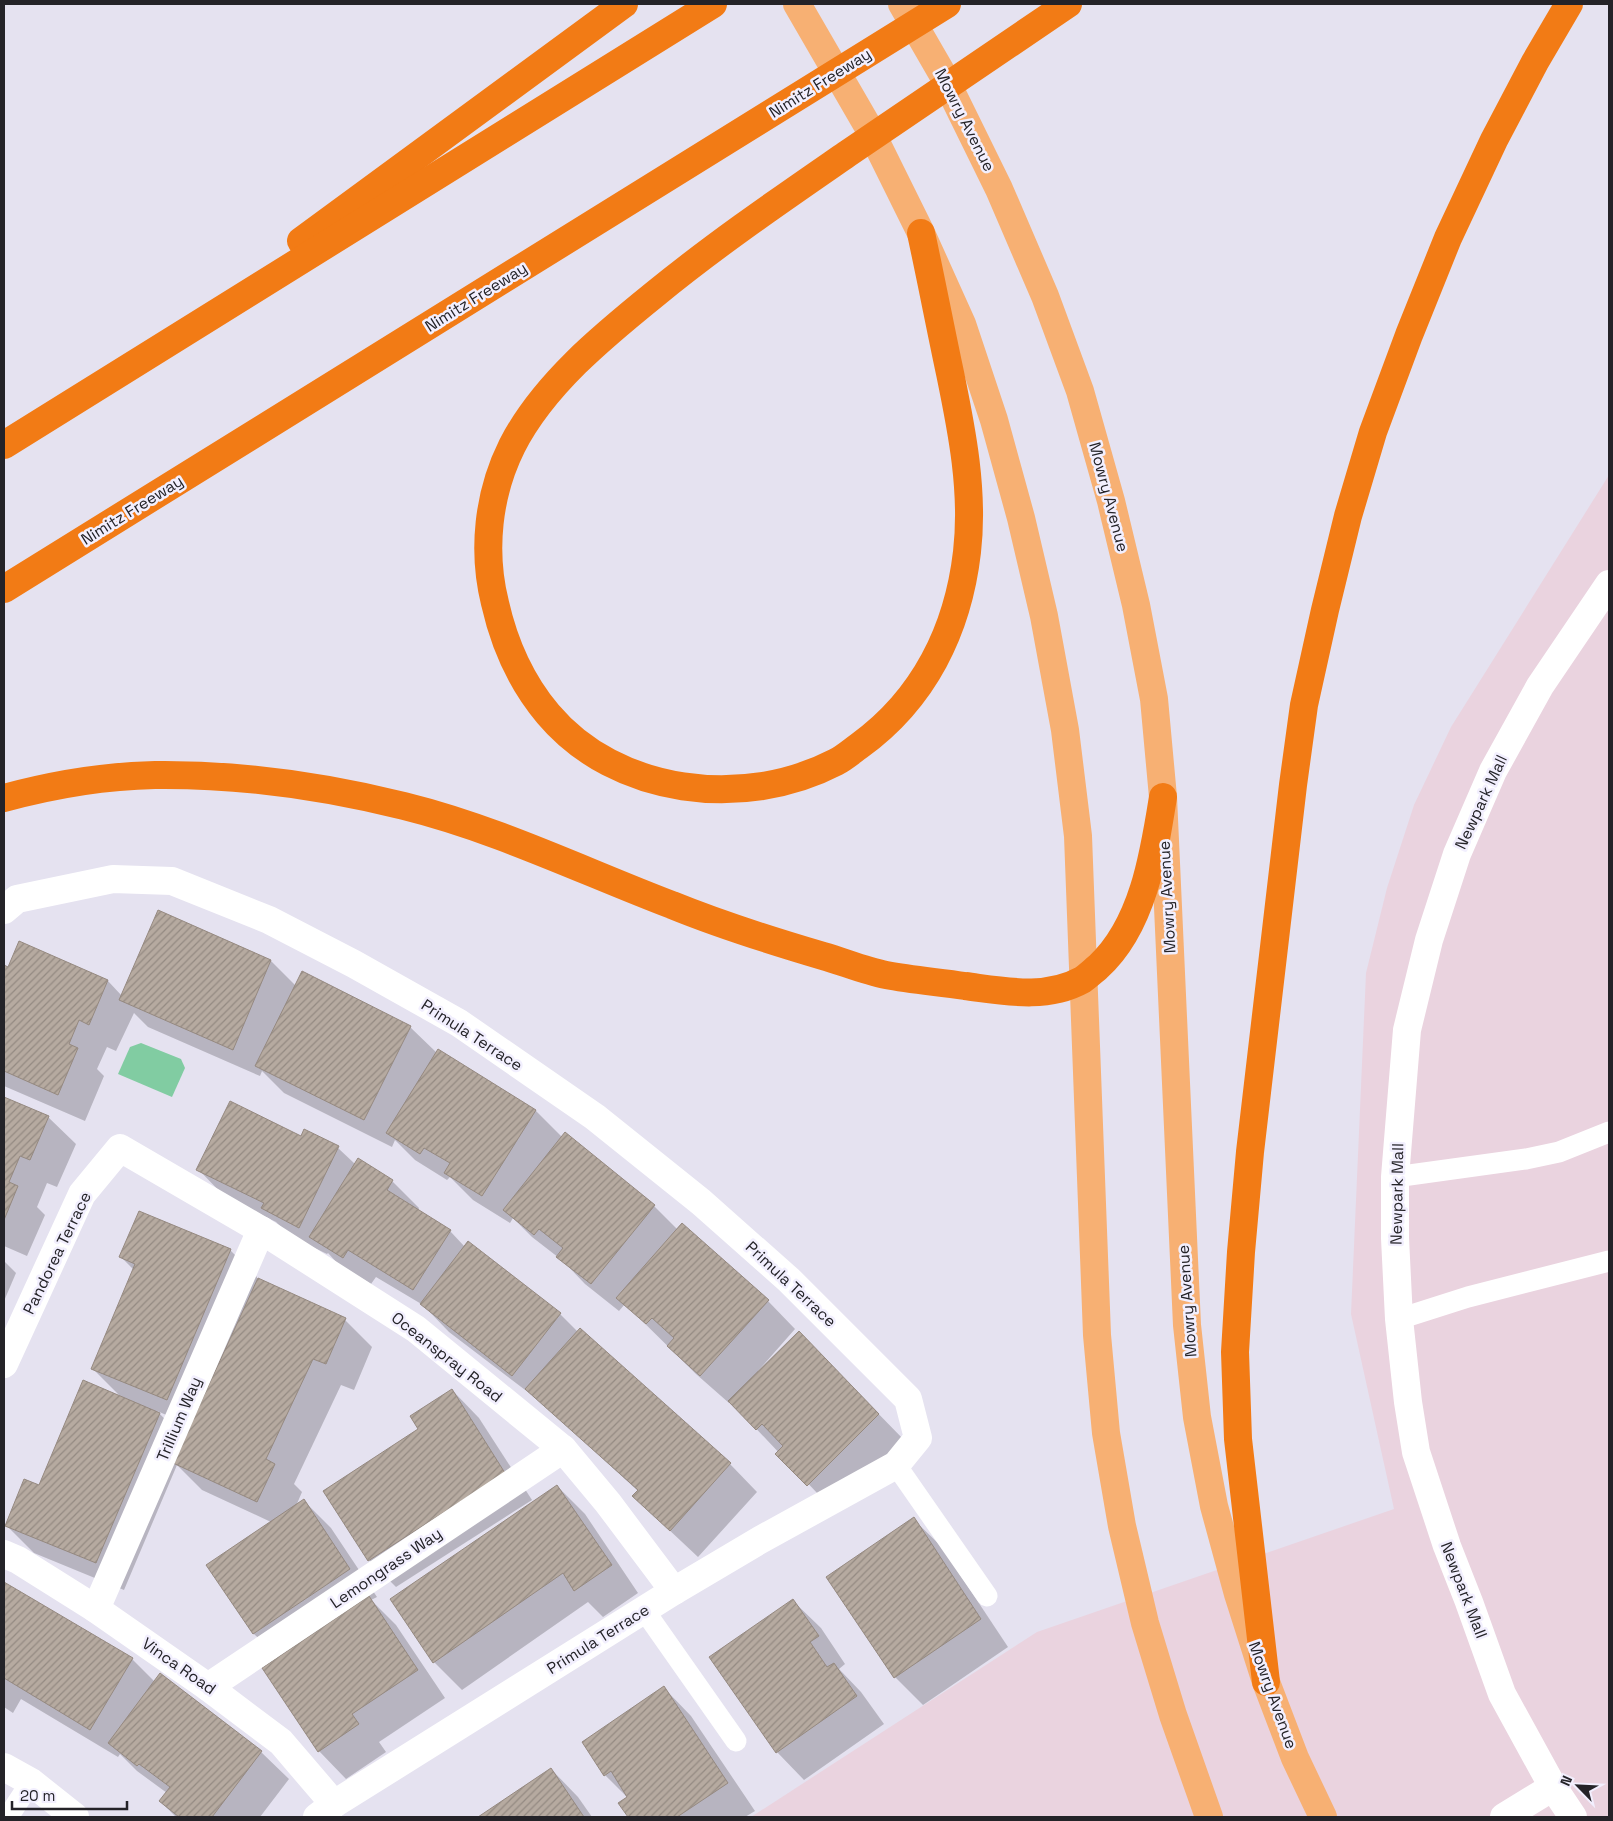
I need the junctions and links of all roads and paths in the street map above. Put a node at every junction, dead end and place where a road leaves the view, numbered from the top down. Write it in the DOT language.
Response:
graph roads {
  1 [pos="624,4"];
  2 [pos="713,4"];
  3 [pos="797,4"];
  4 [pos="902,4"];
  5 [pos="947,4"];
  6 [pos="1068,4"];
  7 [pos="1569,4"];
  8 [pos="921,233"];
  9 [pos="128,368"];
  10 [pos="4,445"];
  11 [pos="1609,584"];
  12 [pos="4,589"];
  13 [pos="1162,797"];
  14 [pos="4,798"];
  15 [pos="4,910"];
  16 [pos="1084,979"];
  17 [pos="1609,1132"];
  18 [pos="120,1148"];
  19 [pos="1395,1177"];
  20 [pos="261,1230"];
  21 [pos="1609,1262"];
  22 [pos="1399,1318"];
  23 [pos="4,1364"];
  24 [pos="563,1449"];
  25 [pos="896,1465"];
  26 [pos="4,1554"];
  27 [pos="674,1591"];
  28 [pos="987,1596"];
  29 [pos="96,1608"];
  30 [pos="644,1610"];
  31 [pos="1266,1682"];
  32 [pos="208,1687"];
  33 [pos="736,1741"];
  34 [pos="4,1767"];
  35 [pos="31,1782"];
  36 [pos="1553,1786"];
  37 [pos="325,1810"];
  38 [pos="8,1817"];
  39 [pos="75,1817"];
  40 [pos="1209,1817"];
  41 [pos="1323,1817"];
  42 [pos="1504,1817"];
  43 [pos="1573,1817"];
  1 -- 9 [label="highway"];
  2 -- 9 [label="highway"];
  3 -- 8 [label="main road"];
  4 -- 13 [label="main road, Mowry Avenue"];
  5 -- 12 [label="highway, Nimitz Freeway"];
  6 -- 8 [label="highway"];
  7 -- 31 [label="highway"];
  8 -- 16 [label="main road"];
  9 -- 10 [label="highway"];
  11 -- 19 [label="street, Newpark Mall"];
  13 -- 16 [label="highway"];
  13 -- 31 [label="main road, Mowry Avenue"];
  14 -- 16 [label="highway"];
  15 -- 25 [label="street, Primula Terrace"];
  16 -- 40 [label="main road"];
  17 -- 19 [label="lane"];
  18 -- 20 [label="street, Oceanspray Road"];
  18 -- 23 [label="street, Pandorea Terrace"];
  19 -- 22 [label="street, Newpark Mall"];
  20 -- 24 [label="street, Oceanspray Road"];
  20 -- 29 [label="street, Trillium Way"];
  21 -- 22 [label="lane"];
  22 -- 36 [label="street, Newpark Mall"];
  24 -- 27 [label="street, Oceanspray Road"];
  24 -- 32 [label="street, Lemongrass Way"];
  25 -- 27 [label="street, Primula Terrace"];
  25 -- 28 [label="lane"];
  26 -- 29 [label="street, Vinca Road"];
  27 -- 30 [label="street, Primula Terrace"];
  29 -- 32 [label="street, Vinca Road"];
  30 -- 33 [label="lane"];
  30 -- 37 [label="street, Primula Terrace"];
  31 -- 41 [label="main road, Mowry Avenue"];
  32 -- 37 [label="street, Vinca Road"];
  34 -- 35 [label="street"];
  35 -- 38 [label="lane"];
  35 -- 39 [label="street"];
  36 -- 42 [label="street"];
  36 -- 43 [label="street, Newpark Mall"];
}
